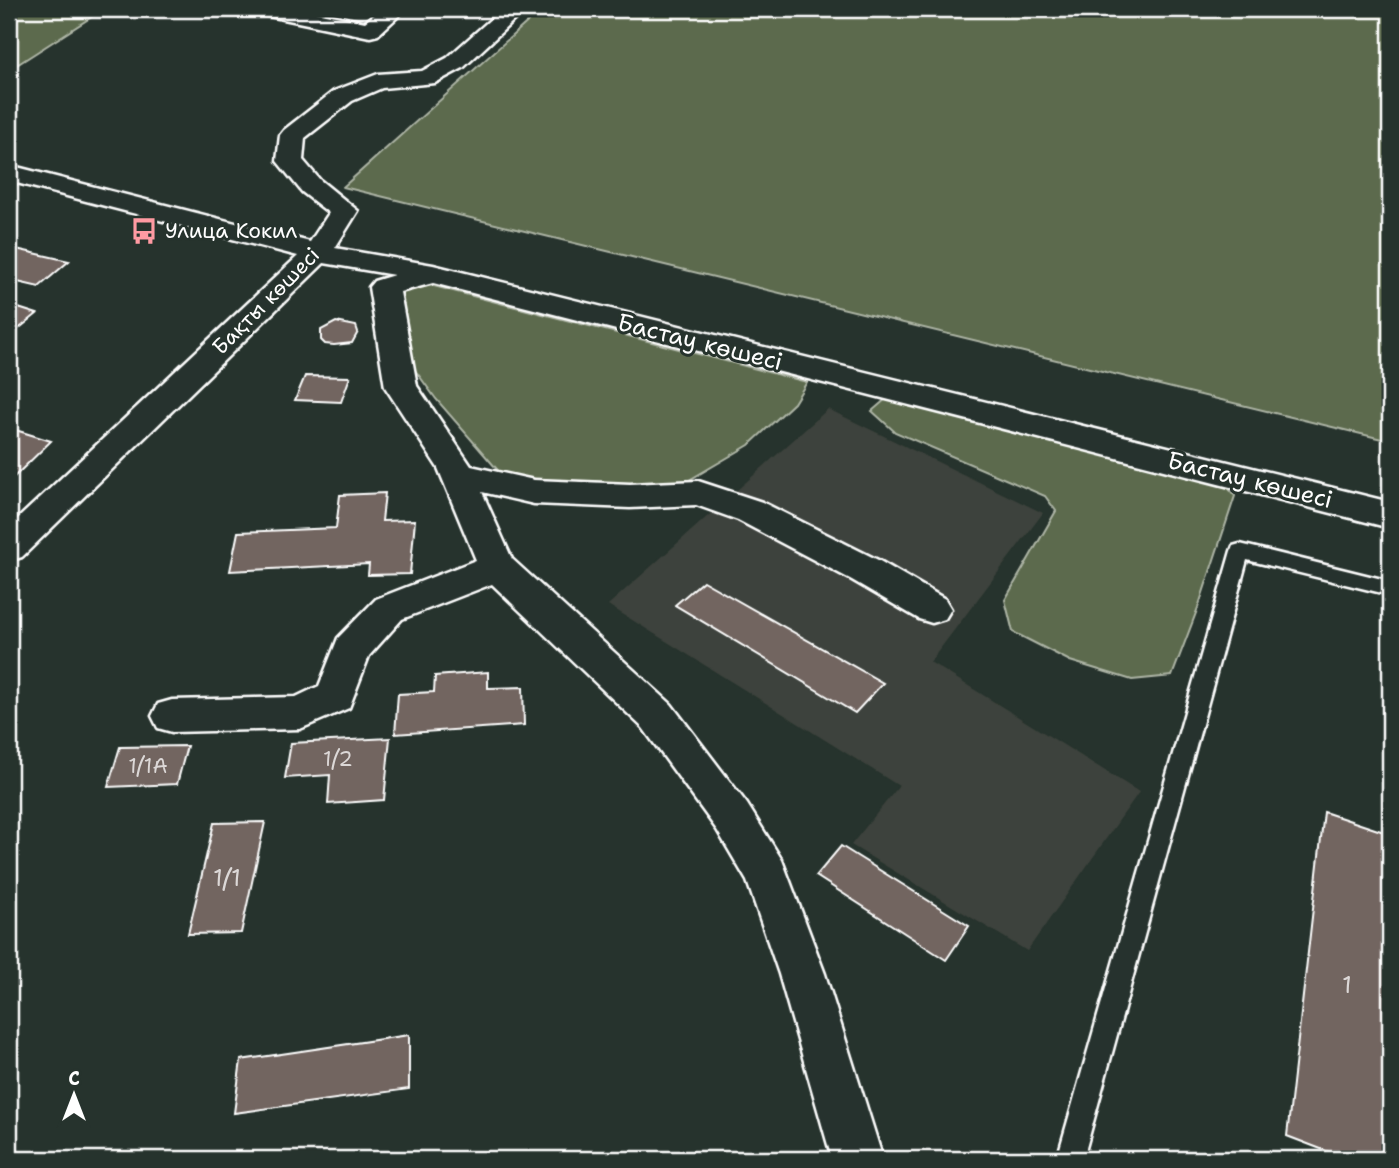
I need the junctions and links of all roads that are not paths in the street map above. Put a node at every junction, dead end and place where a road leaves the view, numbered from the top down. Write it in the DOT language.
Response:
graph roads {
  1 [pos="268,9"];
  2 [pos="395,9"];
  3 [pos="515,9"];
  4 [pos="16,183"];
  5 [pos="318,253"];
  6 [pos="433,274"];
  7 [pos="458,475"];
  8 [pos="1390,515"];
  9 [pos="9,548"];
  10 [pos="497,567"];
  11 [pos="1390,588"];
  12 [pos="932,609"];
  13 [pos="172,716"];
  14 [pos="856,1156"];
  15 [pos="1070,1159"];
  1 -- 2 [label="street"];
  3 -- 5 [label="street, Бақты көшесі"];
  4 -- 5 [label="street, Бастау көшесі"];
  5 -- 6 [label="street, Бастау көшесі"];
  5 -- 9 [label="street, Бақты көшесі"];
  6 -- 7 [label="street"];
  6 -- 8 [label="street, Бастау көшесі"];
  7 -- 10 [label="street"];
  7 -- 12 [label="street"];
  10 -- 13 [label="street"];
  10 -- 14 [label="street"];
  11 -- 15 [label="lane"];
}
